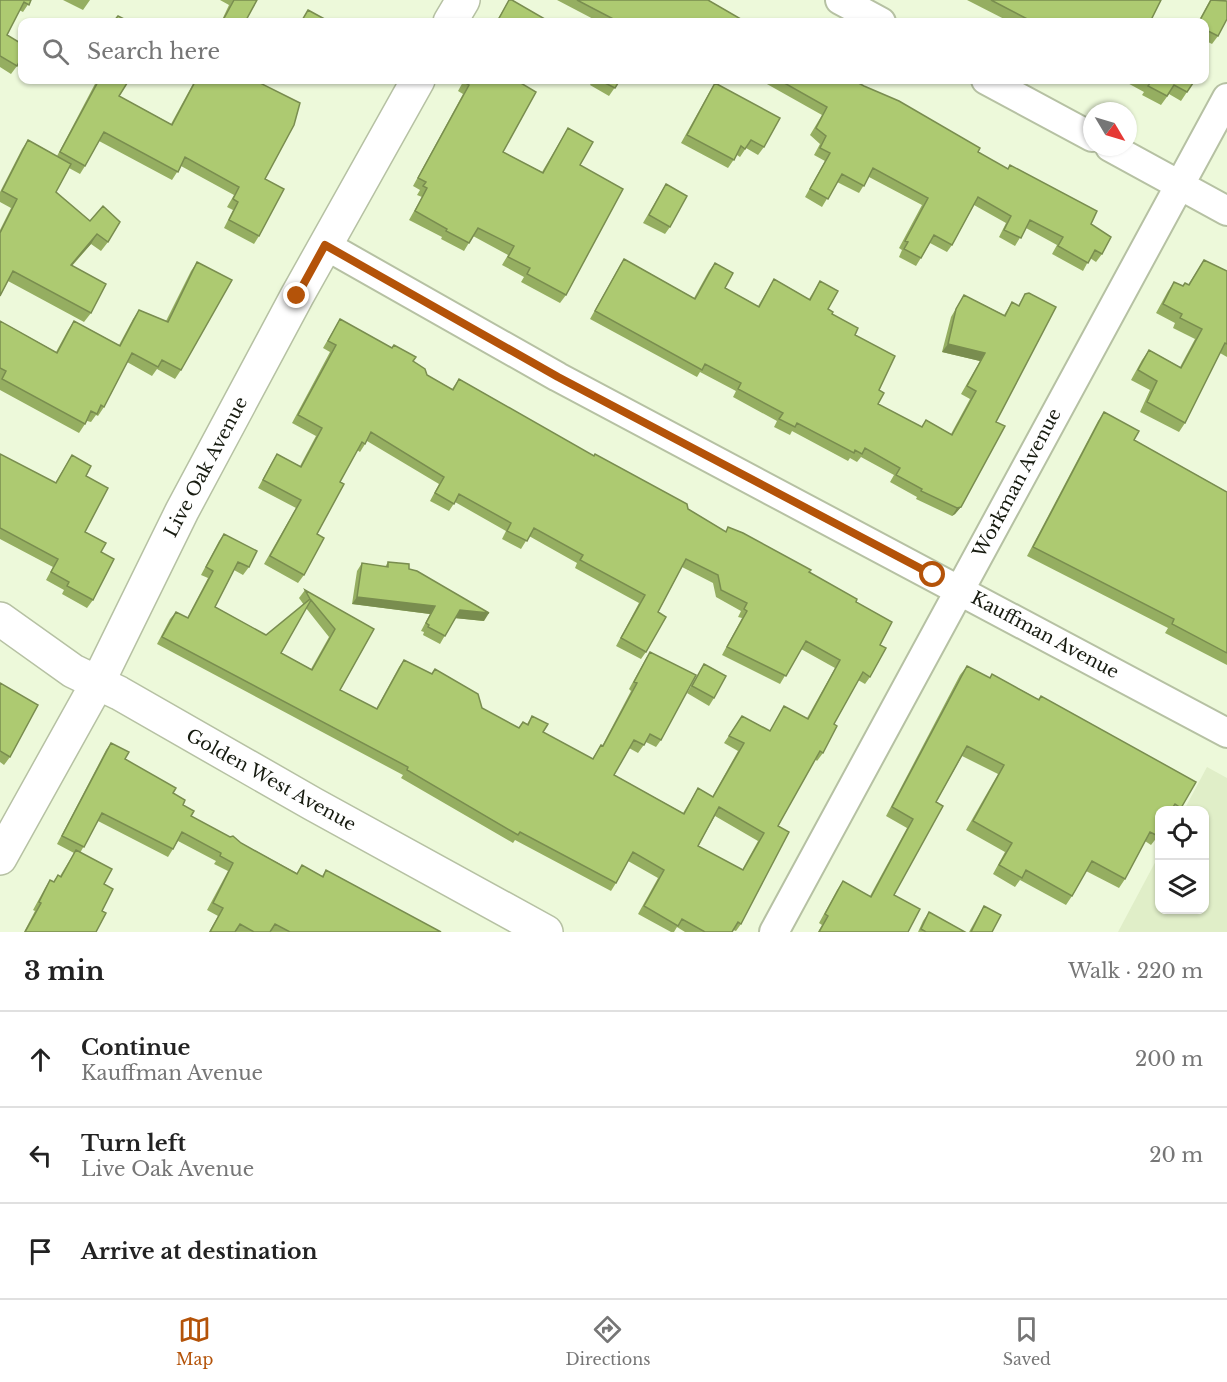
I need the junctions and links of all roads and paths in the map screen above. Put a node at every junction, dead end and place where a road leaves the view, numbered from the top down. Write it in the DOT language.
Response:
graph roads {
  1 [pos="463,0"];
  2 [pos="840,0"];
  3 [pos="452,18"];
  4 [pos="874,18"];
  5 [pos="416,84"];
  6 [pos="993,84"];
  7 [pos="1227,98"];
  8 [pos="1083,132"];
  9 [pos="1127,156"];
  10 [pos="1180,184"];
  11 [pos="1227,211"];
  12 [pos="325,245"];
  13 [pos="960,589"];
  14 [pos="0,619"];
  15 [pos="98,682"];
  16 [pos="1227,733"];
  17 [pos="0,858"];
  18 [pos="546,932"];
  19 [pos="774,932"];
  1 -- 3 [label="street"];
  2 -- 4 [label="street"];
  5 -- 12 [label="street, Live Oak Avenue"];
  6 -- 8 [label="street"];
  7 -- 10 [label="street, Workman Avenue"];
  9 -- 10 [label="street"];
  10 -- 11 [label="street"];
  10 -- 13 [label="street, Workman Avenue"];
  12 -- 13 [label="street, Kauffman Avenue"];
  12 -- 15 [label="street, Live Oak Avenue"];
  13 -- 16 [label="street, Kauffman Avenue"];
  13 -- 19 [label="street, Workman Avenue"];
  14 -- 15 [label="street, Golden West Avenue"];
  15 -- 17 [label="street, Live Oak Avenue"];
  15 -- 18 [label="street, Golden West Avenue"];
}
